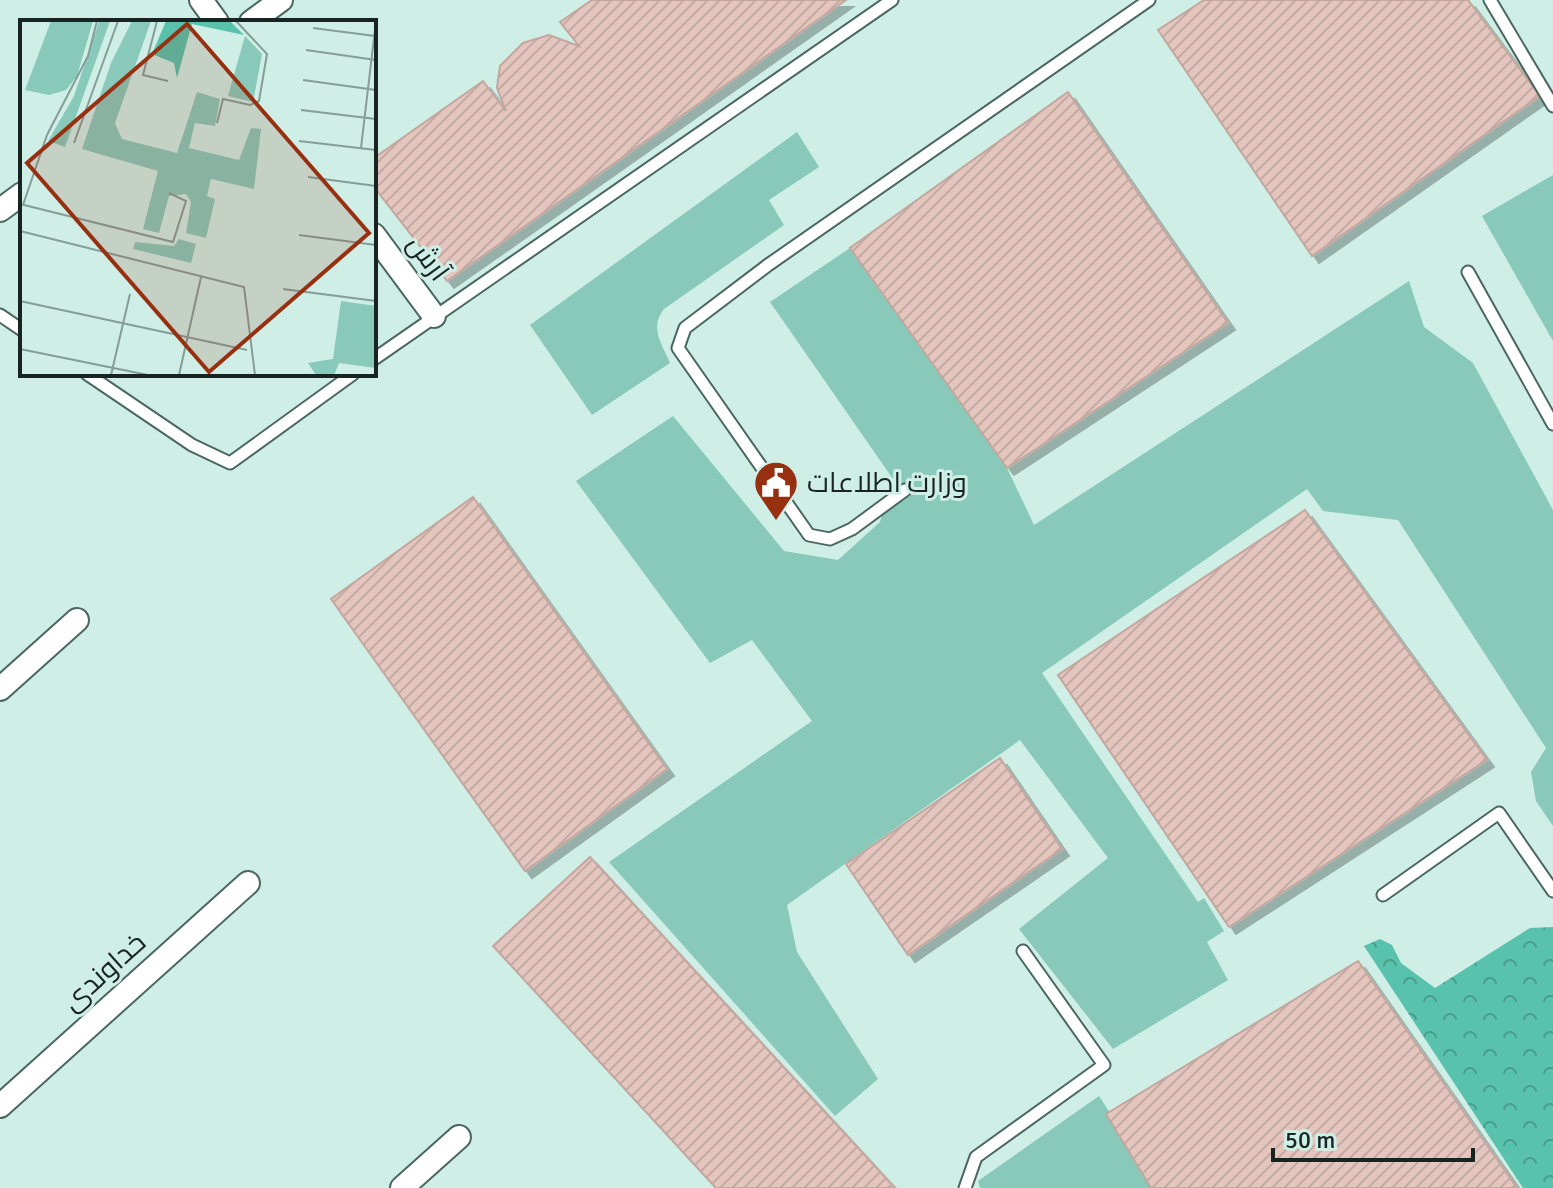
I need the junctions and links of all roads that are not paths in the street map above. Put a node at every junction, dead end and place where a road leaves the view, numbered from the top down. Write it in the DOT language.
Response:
graph roads {
  1 [pos="201,0"];
  2 [pos="281,0"];
  3 [pos="892,0"];
  4 [pos="1149,0"];
  5 [pos="1490,0"];
  6 [pos="216,20"];
  7 [pos="254,20"];
  8 [pos="1553,106"];
  9 [pos="20,195"];
  10 [pos="0,210"];
  11 [pos="376,238"];
  12 [pos="1468,272"];
  13 [pos="0,315"];
  14 [pos="434,316"];
  15 [pos="20,329"];
  16 [pos="376,358"];
  17 [pos="90,376"];
  18 [pos="350,376"];
  19 [pos="1553,424"];
  20 [pos="905,490"];
  21 [pos="77,620"];
  22 [pos="0,689"];
  23 [pos="248,883"];
  24 [pos="1553,891"];
  25 [pos="1383,895"];
  26 [pos="1023,951"];
  27 [pos="0,1106"];
  28 [pos="459,1137"];
  29 [pos="402,1188"];
  30 [pos="965,1188"];
  1 -- 6 [label="street"];
  2 -- 7 [label="street"];
  3 -- 14 [label="lane"];
  4 -- 20 [label="lane"];
  5 -- 8 [label="lane"];
  9 -- 10 [label="street"];
  11 -- 14 [label="street, آرش"];
  12 -- 19 [label="lane"];
  13 -- 15 [label="lane"];
  14 -- 16 [label="lane"];
  17 -- 18 [label="lane"];
  21 -- 22 [label="street"];
  23 -- 27 [label="street, خداوندی"];
  24 -- 25 [label="lane"];
  26 -- 30 [label="lane"];
  28 -- 29 [label="street"];
}
